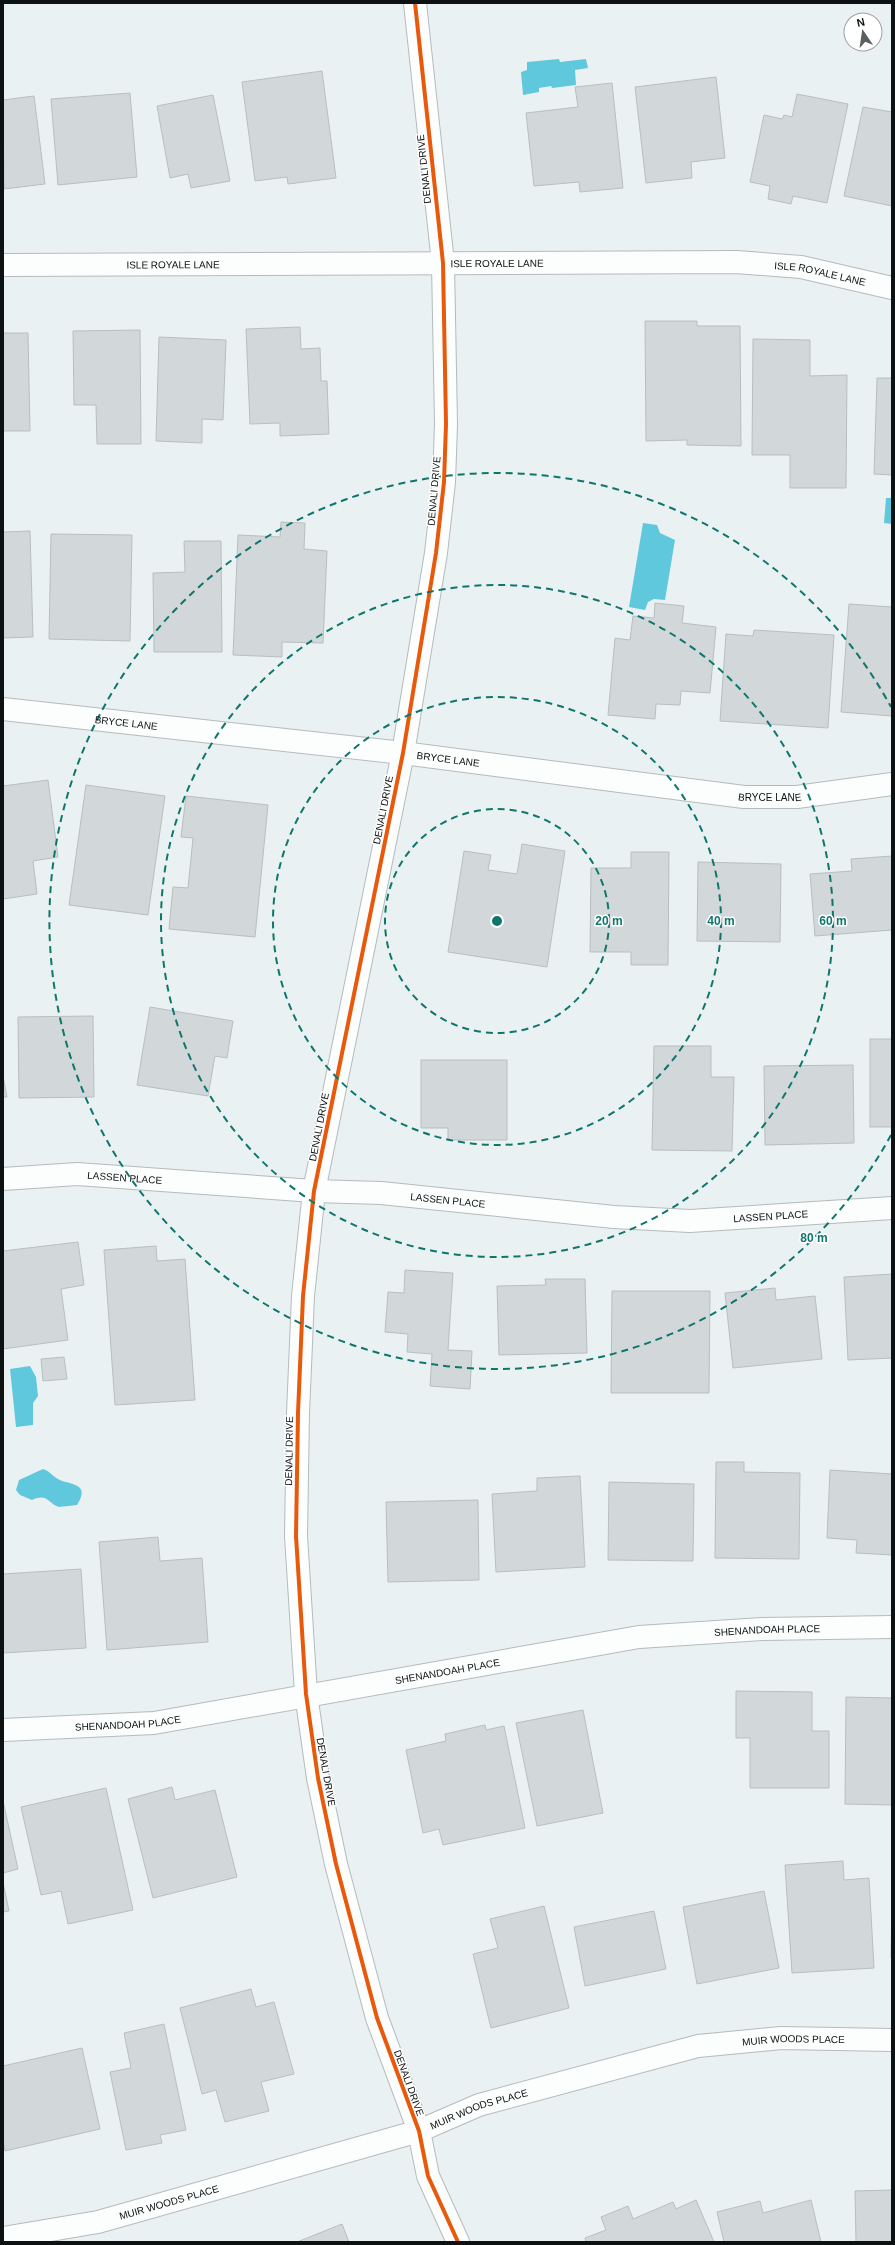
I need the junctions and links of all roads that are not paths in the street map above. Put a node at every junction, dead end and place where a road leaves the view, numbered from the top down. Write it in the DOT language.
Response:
graph roads {
  1 [pos="415,3"];
  2 [pos="443,263"];
  3 [pos="3,265"];
  4 [pos="892,288"];
  5 [pos="3,709"];
  6 [pos="403,753"];
  7 [pos="892,784"];
  8 [pos="3,1179"];
  9 [pos="314,1191"];
  10 [pos="892,1208"];
  11 [pos="892,1627"];
  12 [pos="306,1694"];
  13 [pos="3,1730"];
  14 [pos="892,2040"];
  15 [pos="419,2131"];
  16 [pos="3,2238"];
  17 [pos="458,2242"];
  1 -- 2 [label="street, DENALI DRIVE"];
  2 -- 3 [label="street, ISLE ROYALE LANE"];
  2 -- 4 [label="street, ISLE ROYALE LANE"];
  2 -- 6 [label="street, DENALI DRIVE"];
  5 -- 6 [label="street, BRYCE LANE"];
  6 -- 7 [label="street, BRYCE LANE"];
  6 -- 9 [label="street, DENALI DRIVE"];
  8 -- 9 [label="street, LASSEN PLACE"];
  9 -- 10 [label="street, LASSEN PLACE"];
  9 -- 12 [label="street, DENALI DRIVE"];
  11 -- 12 [label="street, SHENANDOAH PLACE"];
  12 -- 13 [label="street, SHENANDOAH PLACE"];
  12 -- 15 [label="street, DENALI DRIVE"];
  14 -- 15 [label="street, MUIR WOODS PLACE"];
  15 -- 16 [label="street, MUIR WOODS PLACE"];
  15 -- 17 [label="street, DENALI DRIVE"];
}
